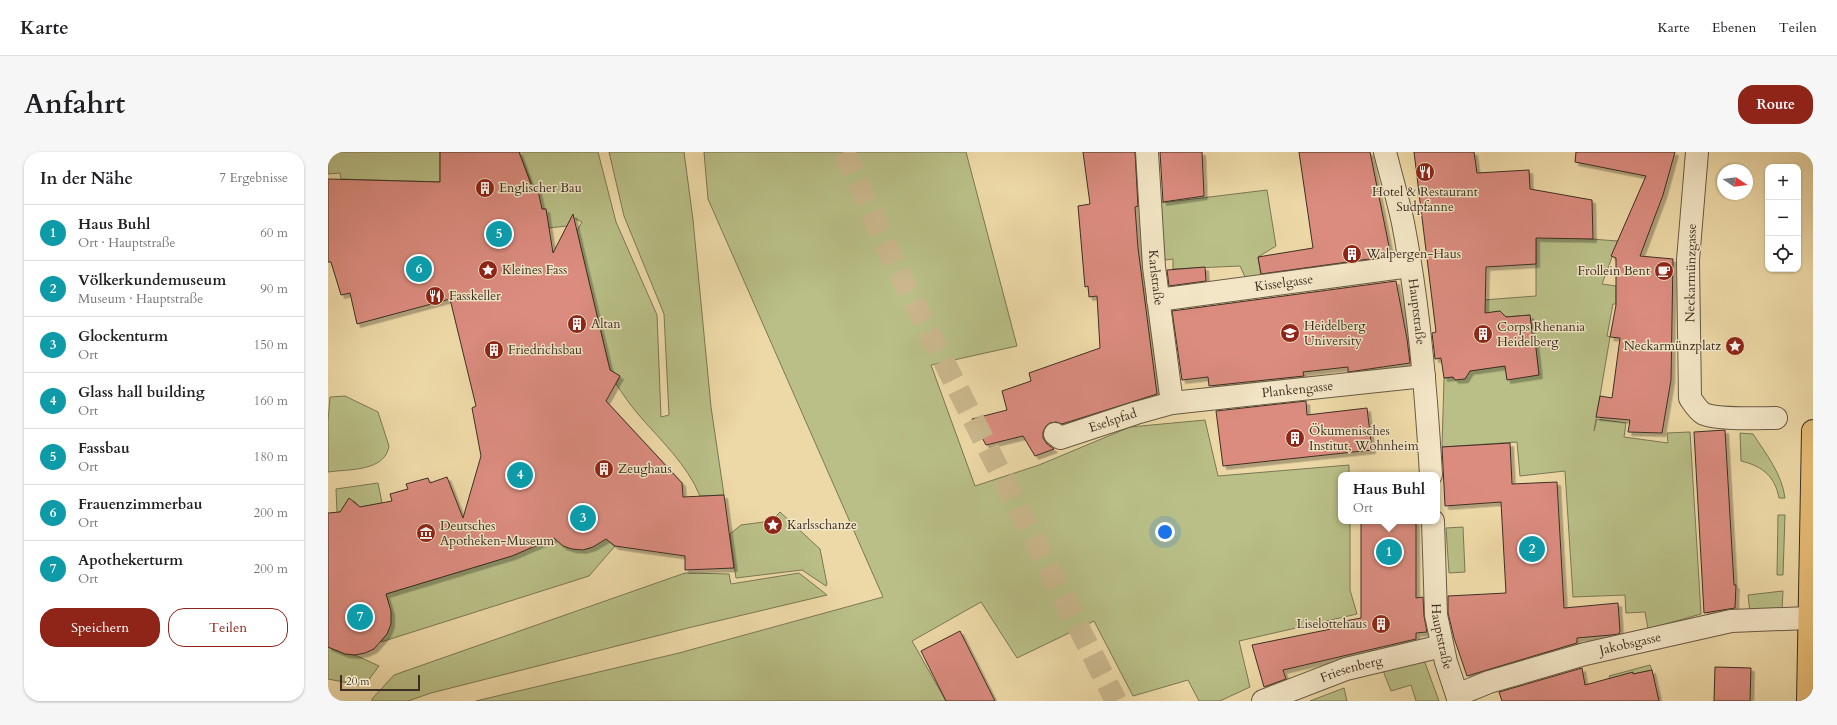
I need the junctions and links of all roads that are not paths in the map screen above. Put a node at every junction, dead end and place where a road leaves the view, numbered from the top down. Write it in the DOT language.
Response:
graph roads {
  1 [pos="1147,152"];
  2 [pos="1385,152"];
  3 [pos="1698,152"];
  4 [pos="1410,266"];
  5 [pos="1158,300"];
  6 [pos="1424,376"];
  7 [pos="1172,403"];
  8 [pos="1776,418"];
  9 [pos="1813,431"];
  10 [pos="1055,434"];
  11 [pos="1431,472"];
  12 [pos="1433,524"];
  13 [pos="1809,618"];
  14 [pos="1442,646"];
  15 [pos="1458,698"];
  16 [pos="1263,701"];
  17 [pos="1808,701"];
  1 -- 5 [label="street, Karlstraße"];
  2 -- 4 [label="street, Hauptstraße"];
  3 -- 8 [label="street, Neckarmünzgasse"];
  4 -- 5 [label="street, Kisselgasse"];
  4 -- 6 [label="street, Hauptstraße"];
  5 -- 7 [label="street, Karlstraße"];
  6 -- 7 [label="street, Plankengasse"];
  6 -- 11 [label="street, Hauptstraße"];
  7 -- 10 [label="street, Eselspfad"];
  9 -- 13 [label="main road"];
  12 -- 14 [label="street, Hauptstraße"];
  13 -- 15 [label="street, Jakobsgasse"];
  13 -- 17 [label="main road"];
  14 -- 15 [label="street, Hauptstraße"];
  14 -- 16 [label="street, Friesenberg"];
}
